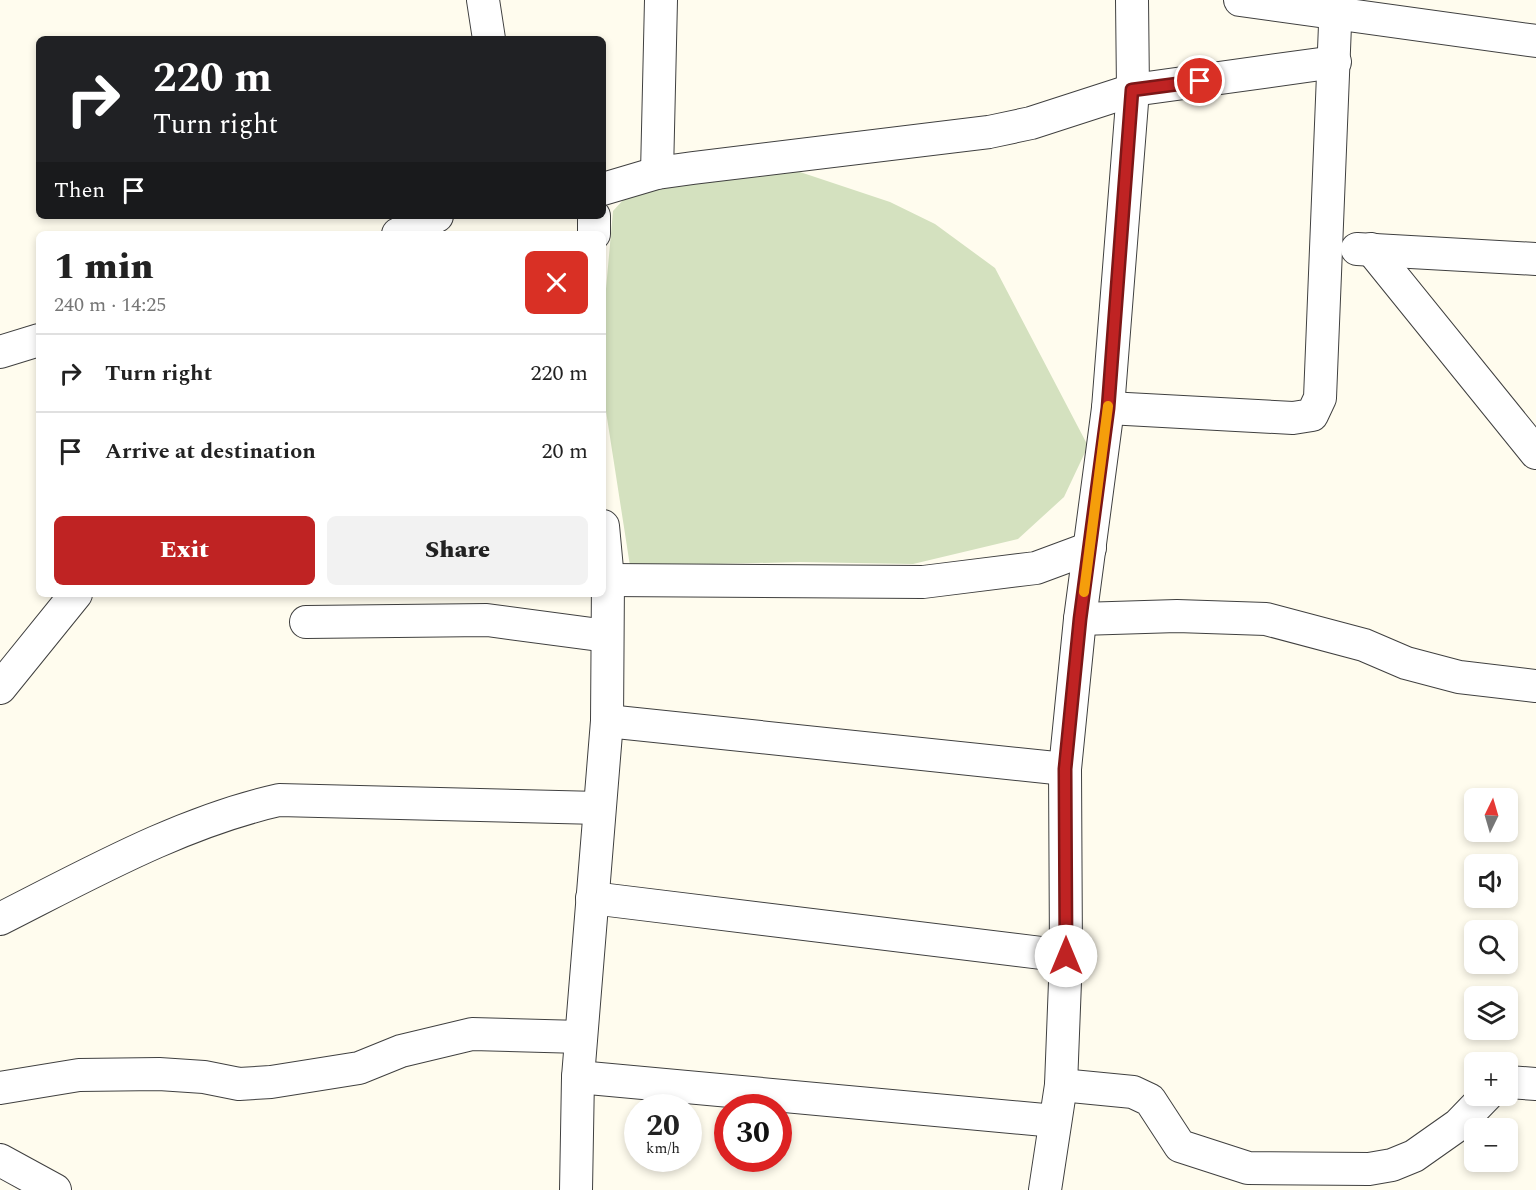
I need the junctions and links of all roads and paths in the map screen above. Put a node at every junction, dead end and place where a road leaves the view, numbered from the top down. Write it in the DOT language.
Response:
graph roads {
  1 [pos="483,0"];
  2 [pos="661,0"];
  3 [pos="1132,0"];
  4 [pos="1240,0"];
  5 [pos="1337,7"];
  6 [pos="489,36"];
  7 [pos="1536,41"];
  8 [pos="1335,62"];
  9 [pos="1132,90"];
  10 [pos="657,173"];
  11 [pos="606,188"];
  12 [pos="430,219"];
  13 [pos="404,231"];
  14 [pos="1326,247"];
  15 [pos="1371,249"];
  16 [pos="1536,259"];
  17 [pos="36,341"];
  18 [pos="0,352"];
  19 [pos="1108,408"];
  20 [pos="1536,453"];
  21 [pos="1090,548"];
  22 [pos="606,558"];
  23 [pos="608,580"];
  24 [pos="74,597"];
  25 [pos="1080,619"];
  26 [pos="306,622"];
  27 [pos="607,636"];
  28 [pos="1536,686"];
  29 [pos="0,688"];
  30 [pos="607,721"];
  31 [pos="1065,769"];
  32 [pos="599,808"];
  33 [pos="592,898"];
  34 [pos="0,920"];
  35 [pos="1066,956"];
  36 [pos="581,1037"];
  37 [pos="578,1077"];
  38 [pos="1518,1083"];
  39 [pos="1536,1084"];
  40 [pos="1061,1085"];
  41 [pos="0,1088"];
  42 [pos="1476,1106"];
  43 [pos="1055,1121"];
  44 [pos="0,1160"];
  45 [pos="1247,1179"];
  46 [pos="55,1190"];
  47 [pos="576,1190"];
  48 [pos="1045,1190"];
  1 -- 6 [label="street"];
  2 -- 10 [label="street"];
  3 -- 9 [label="street"];
  4 -- 5 [label="street"];
  5 -- 7 [label="street"];
  5 -- 8 [label="street"];
  8 -- 9 [label="street"];
  8 -- 14 [label="street"];
  9 -- 10 [label="street"];
  9 -- 19 [label="street"];
  10 -- 11 [label="street"];
  12 -- 13 [label="street"];
  14 -- 15 [label="street"];
  14 -- 19 [label="street"];
  15 -- 16 [label="street"];
  15 -- 20 [label="street"];
  17 -- 18 [label="street"];
  19 -- 21 [label="street"];
  21 -- 23 [label="street"];
  21 -- 25 [label="street"];
  22 -- 23 [label="street"];
  23 -- 27 [label="street"];
  24 -- 29 [label="street"];
  25 -- 28 [label="street"];
  25 -- 31 [label="street"];
  26 -- 27 [label="street"];
  27 -- 30 [label="street"];
  30 -- 31 [label="street"];
  30 -- 32 [label="street"];
  31 -- 35 [label="street"];
  32 -- 33 [label="street"];
  32 -- 34 [label="street"];
  33 -- 35 [label="street"];
  33 -- 36 [label="street"];
  35 -- 40 [label="street"];
  36 -- 37 [label="street"];
  36 -- 41 [label="street"];
  37 -- 43 [label="street"];
  37 -- 47 [label="street"];
  38 -- 39 [label="street"];
  40 -- 43 [label="street"];
  40 -- 45 [label="street"];
  42 -- 45 [label="street"];
  43 -- 48 [label="street"];
  44 -- 46 [label="street"];
}
